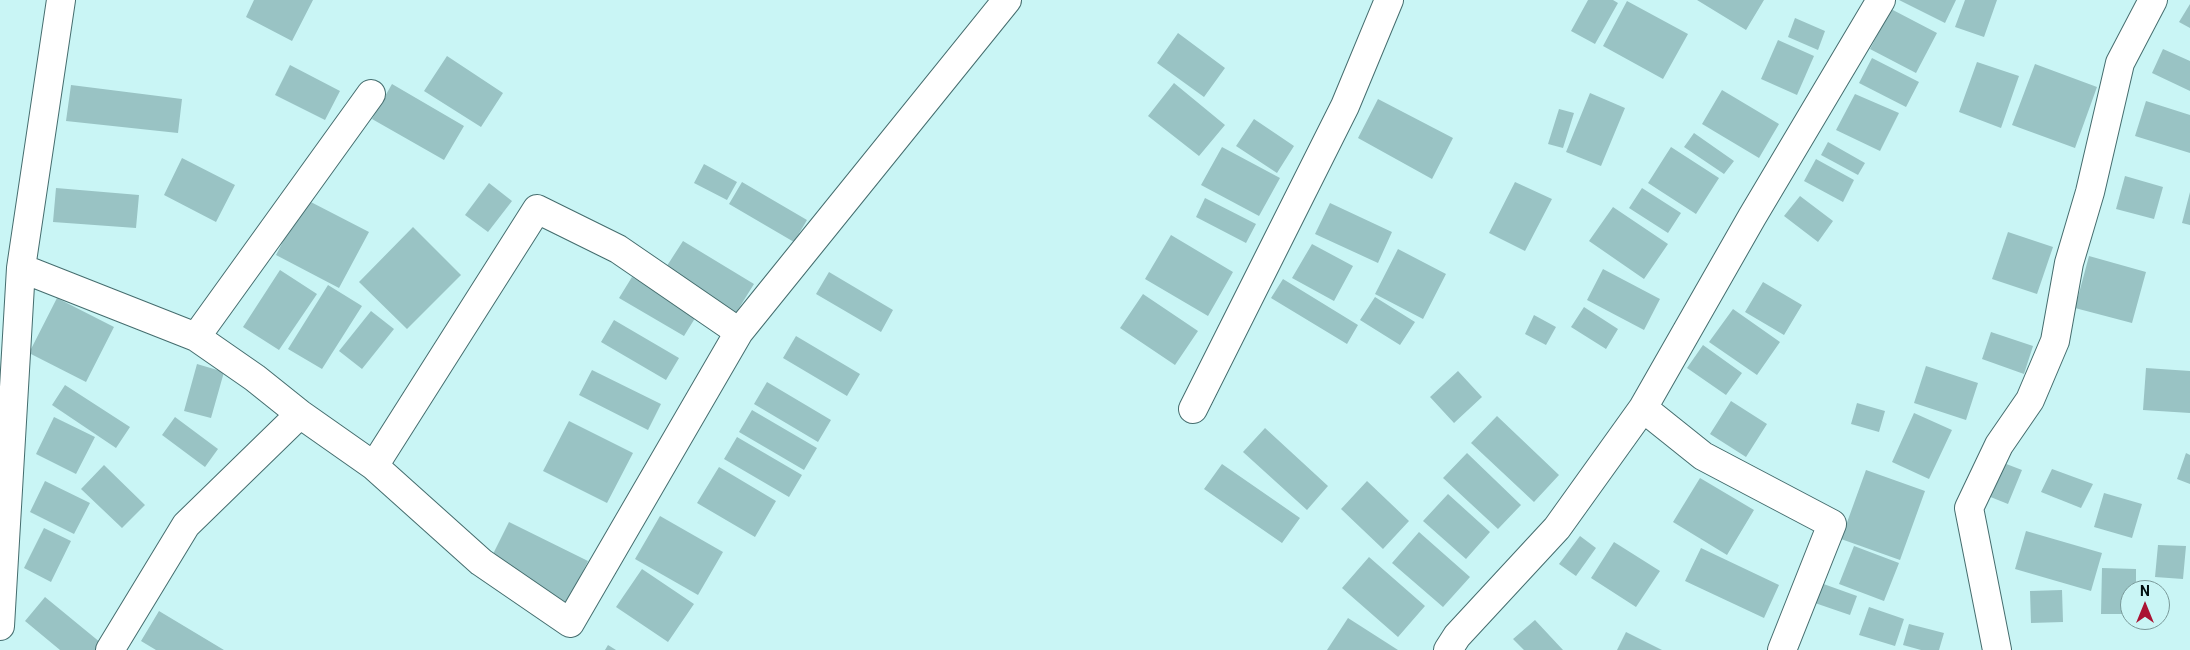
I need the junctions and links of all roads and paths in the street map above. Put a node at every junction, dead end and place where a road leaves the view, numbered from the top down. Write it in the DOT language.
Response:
graph roads {
  1 [pos="61,0"];
  2 [pos="1007,0"];
  3 [pos="1388,0"];
  4 [pos="1881,0"];
  5 [pos="2153,0"];
  6 [pos="371,94"];
  7 [pos="21,268"];
  8 [pos="739,332"];
  9 [pos="196,337"];
  10 [pos="1643,408"];
  11 [pos="1193,409"];
  12 [pos="300,414"];
  13 [pos="374,466"];
  14 [pos="0,626"];
  15 [pos="110,650"];
  16 [pos="1448,650"];
  17 [pos="1782,650"];
  18 [pos="1997,650"];
  1 -- 7 [label="street"];
  2 -- 8 [label="street"];
  3 -- 11 [label="street"];
  4 -- 10 [label="street"];
  5 -- 18 [label="street"];
  6 -- 9 [label="street"];
  7 -- 9 [label="street"];
  7 -- 14 [label="street"];
  8 -- 13 [label="street"];
  8 -- 13 [label="street"];
  9 -- 12 [label="street"];
  10 -- 16 [label="street"];
  10 -- 17 [label="street"];
  12 -- 13 [label="street"];
  12 -- 15 [label="street"];
}
